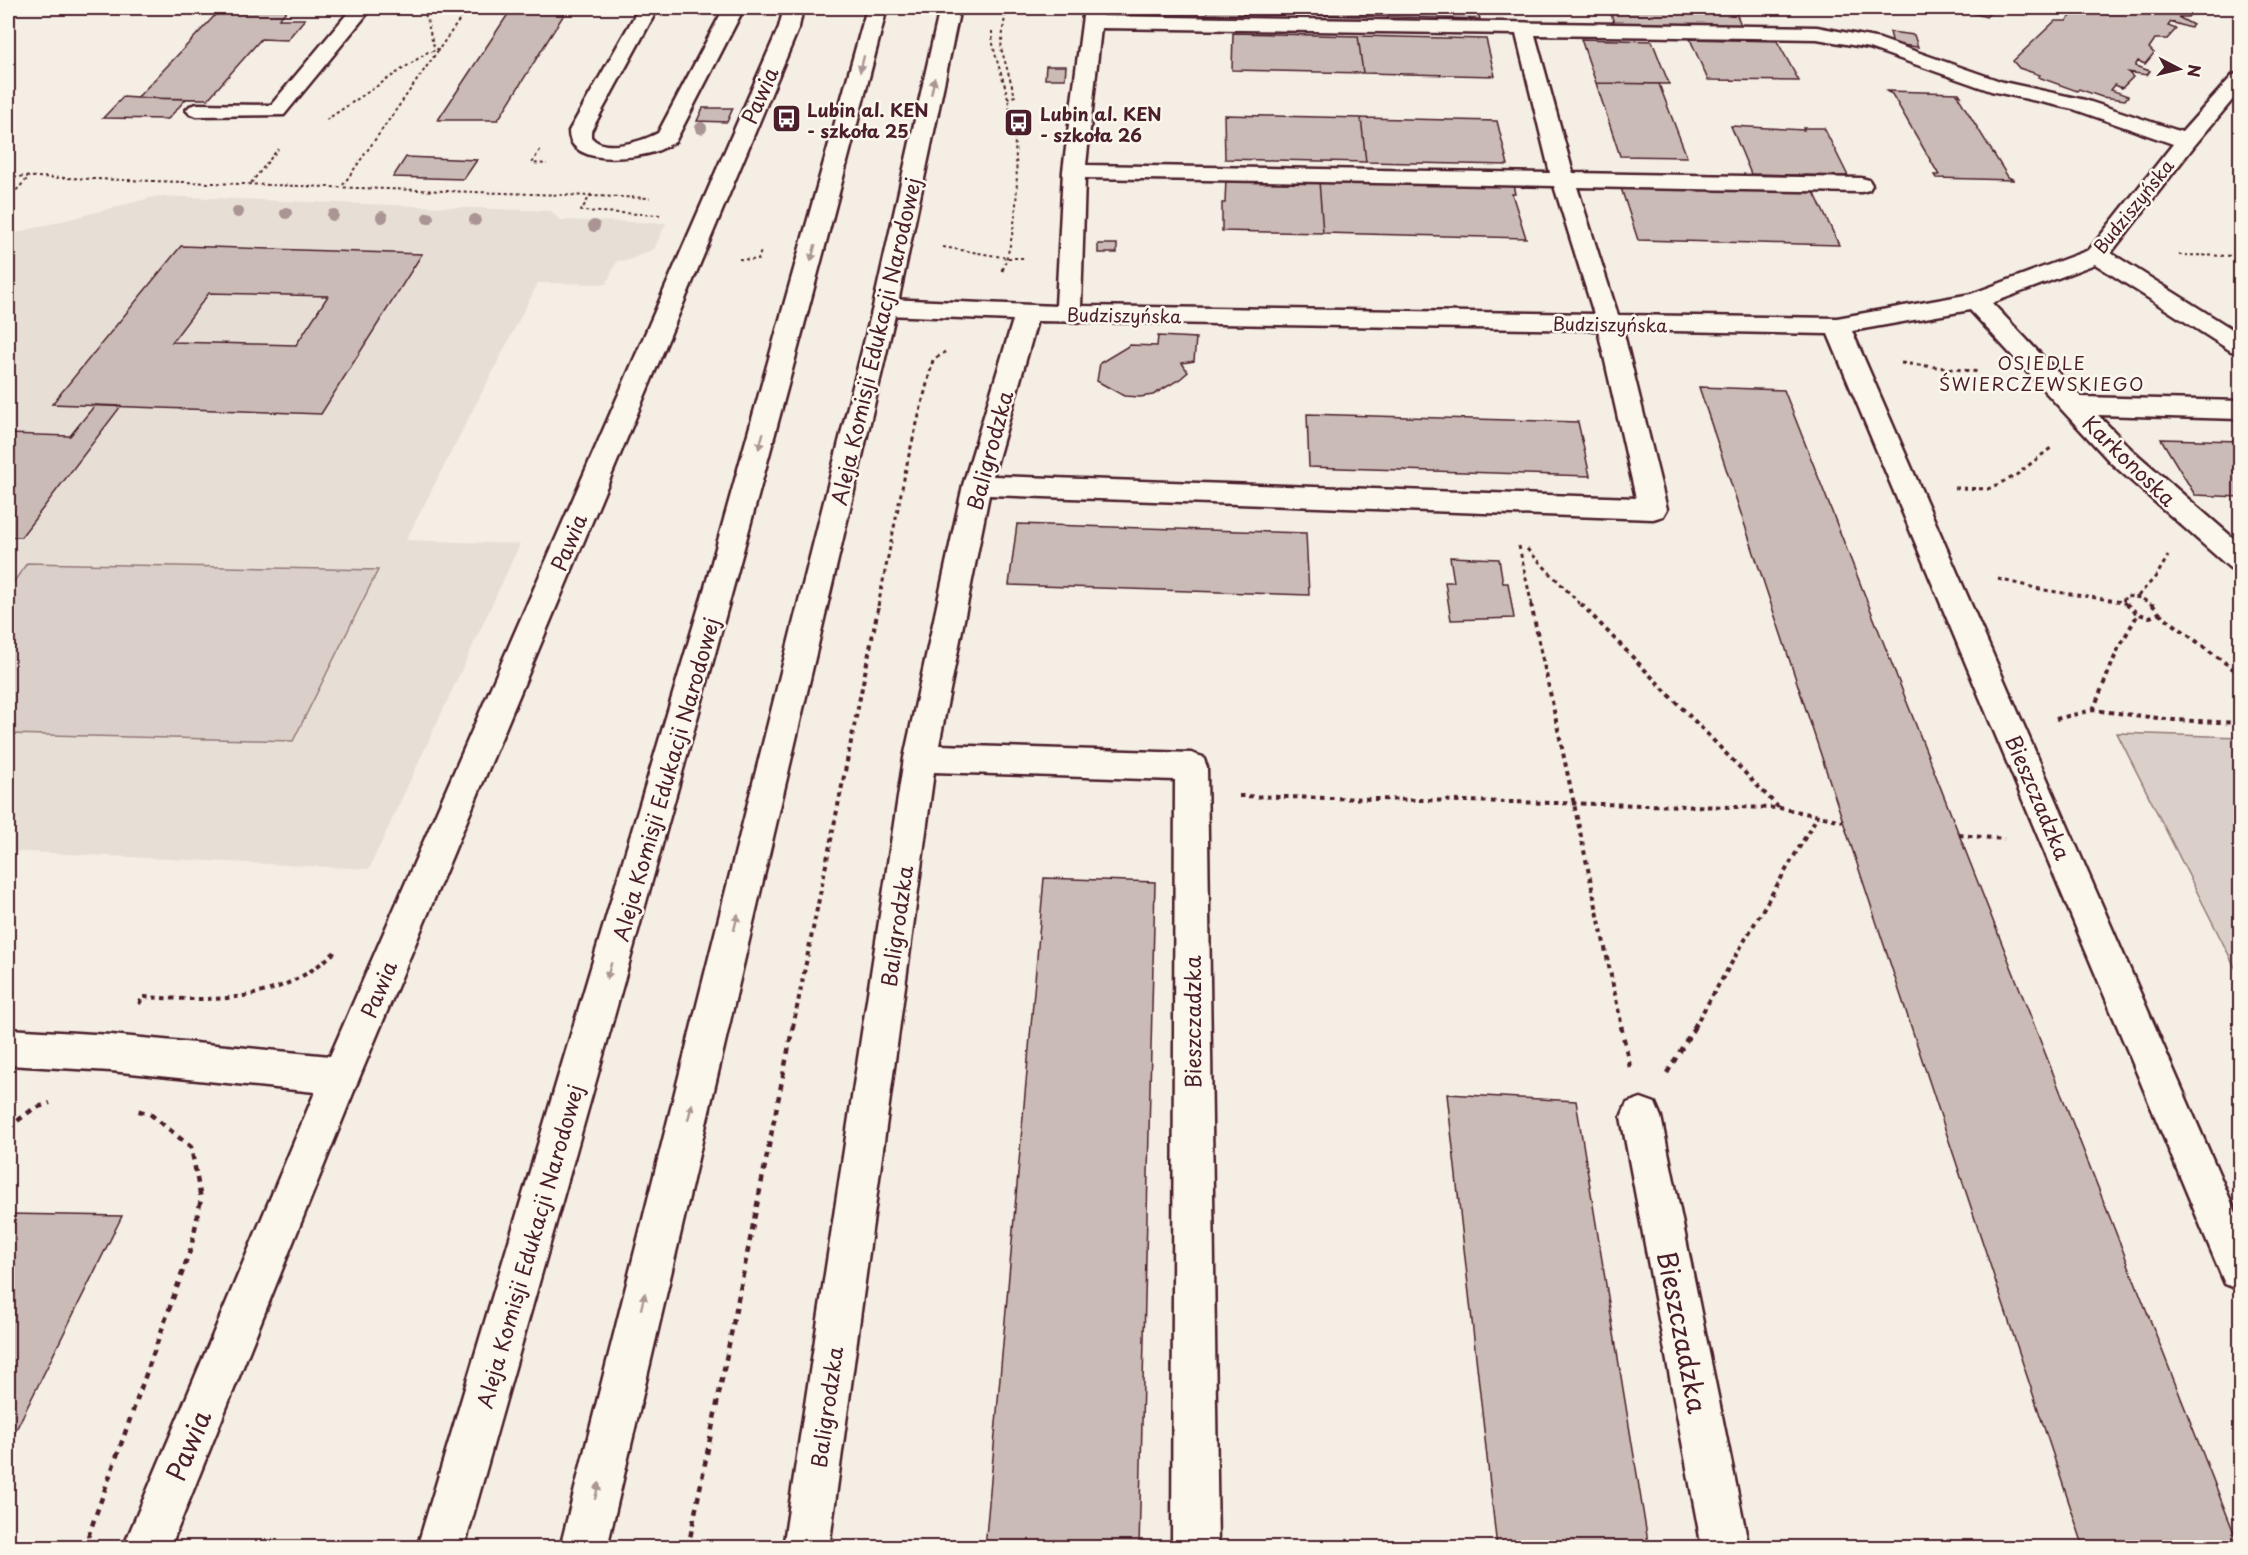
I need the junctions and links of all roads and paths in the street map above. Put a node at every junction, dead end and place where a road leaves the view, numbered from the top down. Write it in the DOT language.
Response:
graph roads {
  1 [pos="362,8"];
  2 [pos="424,8"];
  3 [pos="468,8"];
  4 [pos="648,8"];
  5 [pos="734,8"];
  6 [pos="794,8"];
  7 [pos="877,8"];
  8 [pos="951,8"];
  9 [pos="1006,8"];
  10 [pos="1093,15"];
  11 [pos="1298,17"];
  12 [pos="993,26"];
  13 [pos="1524,29"];
  14 [pos="438,50"];
  15 [pos="2241,79"];
  16 [pos="1008,98"];
  17 [pos="197,110"];
  18 [pos="322,123"];
  19 [pos="2186,141"];
  20 [pos="283,149"];
  21 [pos="273,155"];
  22 [pos="1074,171"];
  23 [pos="8,176"];
  24 [pos="29,177"];
  25 [pos="1563,178"];
  26 [pos="1861,184"];
  27 [pos="343,185"];
  28 [pos="650,198"];
  29 [pos="8,199"];
  30 [pos="939,246"];
  31 [pos="2097,255"];
  32 [pos="1008,258"];
  33 [pos="1029,258"];
  34 [pos="1976,301"];
  35 [pos="885,307"];
  36 [pos="984,312"];
  37 [pos="1027,313"];
  38 [pos="1068,314"];
  39 [pos="1609,324"];
  40 [pos="1837,326"];
  41 [pos="2241,345"];
  42 [pos="1850,356"];
  43 [pos="2052,382"];
  44 [pos="2241,410"];
  45 [pos="2082,413"];
  46 [pos="977,485"];
  47 [pos="1905,486"];
  48 [pos="2241,561"];
  49 [pos="1940,566"];
  50 [pos="2123,602"];
  51 [pos="2158,613"];
  52 [pos="2138,614"];
  53 [pos="2241,674"];
  54 [pos="2093,710"];
  55 [pos="2241,723"];
  56 [pos="2008,726"];
  57 [pos="920,758"];
  58 [pos="1191,795"];
  59 [pos="1571,802"];
  60 [pos="1780,808"];
  61 [pos="1817,817"];
  62 [pos="1843,821"];
  63 [pos="342,945"];
  64 [pos="8,1047"];
  65 [pos="111,1053"];
  66 [pos="341,1076"];
  67 [pos="53,1102"];
  68 [pos="130,1108"];
  69 [pos="1641,1117"];
  70 [pos="8,1128"];
  71 [pos="2241,1269"];
  72 [pos="84,1548"];
  73 [pos="146,1548"];
  74 [pos="440,1548"];
  75 [pos="583,1548"];
  76 [pos="688,1548"];
  77 [pos="806,1548"];
  78 [pos="1195,1548"];
  79 [pos="1726,1548"];
  1 -- 17 [label="street"];
  2 -- 14 [label="path"];
  3 -- 14 [label="path"];
  4 -- 5 [label="street"];
  6 -- 66 [label="street, Pawia"];
  7 -- 74 [label="street, Aleja Komisji Edukacji Narodowej, one-way"];
  35 -- 8 [label="street, Aleja Komisji Edukacji Narodowej, one-way"];
  9 -- 16 [label="path"];
  10 -- 11 [label="street"];
  10 -- 22 [label="street"];
  11 -- 13 [label="street"];
  12 -- 16 [label="path"];
  13 -- 19 [label="street"];
  13 -- 25 [label="street"];
  14 -- 18 [label="path"];
  14 -- 27 [label="path"];
  15 -- 19 [label="street, Budziszyńska"];
  16 -- 32 [label="path"];
  19 -- 31 [label="street, Budziszyńska"];
  20 -- 21 [label="path"];
  22 -- 25 [label="street"];
  22 -- 38 [label="street"];
  23 -- 24 [label="path"];
  24 -- 27 [label="path"];
  24 -- 29 [label="path"];
  25 -- 26 [label="street"];
  25 -- 39 [label="street"];
  27 -- 28 [label="path"];
  30 -- 32 [label="path"];
  31 -- 34 [label="street, Budziszyńska"];
  31 -- 41 [label="street"];
  32 -- 33 [label="path"];
  34 -- 40 [label="street, Budziszyńska"];
  34 -- 43 [label="street, Karkonoska"];
  35 -- 36 [label="street, Budziszyńska"];
  75 -- 35 [label="street, Aleja Komisji Edukacji Narodowej, one-way"];
  36 -- 37 [label="street, Budziszyńska"];
  36 -- 76 [label="path"];
  37 -- 38 [label="street, Budziszyńska"];
  37 -- 46 [label="street, Baligrodzka"];
  38 -- 39 [label="street, Budziszyńska"];
  39 -- 40 [label="street, Budziszyńska"];
  39 -- 46 [label="street"];
  40 -- 42 [label="street, Bieszczadzka"];
  42 -- 43 [label="path"];
  42 -- 47 [label="street, Bieszczadzka"];
  43 -- 45 [label="street, Karkonoska"];
  44 -- 45 [label="street"];
  45 -- 47 [label="path"];
  45 -- 48 [label="street, Karkonoska"];
  46 -- 57 [label="street, Baligrodzka"];
  47 -- 49 [label="street, Bieszczadzka"];
  49 -- 50 [label="path"];
  49 -- 56 [label="street, Bieszczadzka"];
  50 -- 51 [label="path"];
  50 -- 52 [label="path"];
  51 -- 52 [label="path"];
  51 -- 53 [label="path"];
  52 -- 54 [label="path"];
  54 -- 55 [label="path"];
  54 -- 56 [label="path"];
  56 -- 71 [label="street, Bieszczadzka"];
  57 -- 58 [label="street, Bieszczadzka"];
  57 -- 77 [label="street, Baligrodzka"];
  58 -- 59 [label="path"];
  58 -- 78 [label="street, Bieszczadzka"];
  59 -- 60 [label="path"];
  59 -- 60 [label="path"];
  59 -- 69 [label="path"];
  60 -- 61 [label="path"];
  61 -- 62 [label="path"];
  61 -- 69 [label="path"];
  63 -- 65 [label="path"];
  64 -- 65 [label="street"];
  65 -- 66 [label="street"];
  66 -- 73 [label="street, Pawia"];
  67 -- 70 [label="path"];
  68 -- 72 [label="path"];
  69 -- 79 [label="street, Bieszczadzka"];
}
